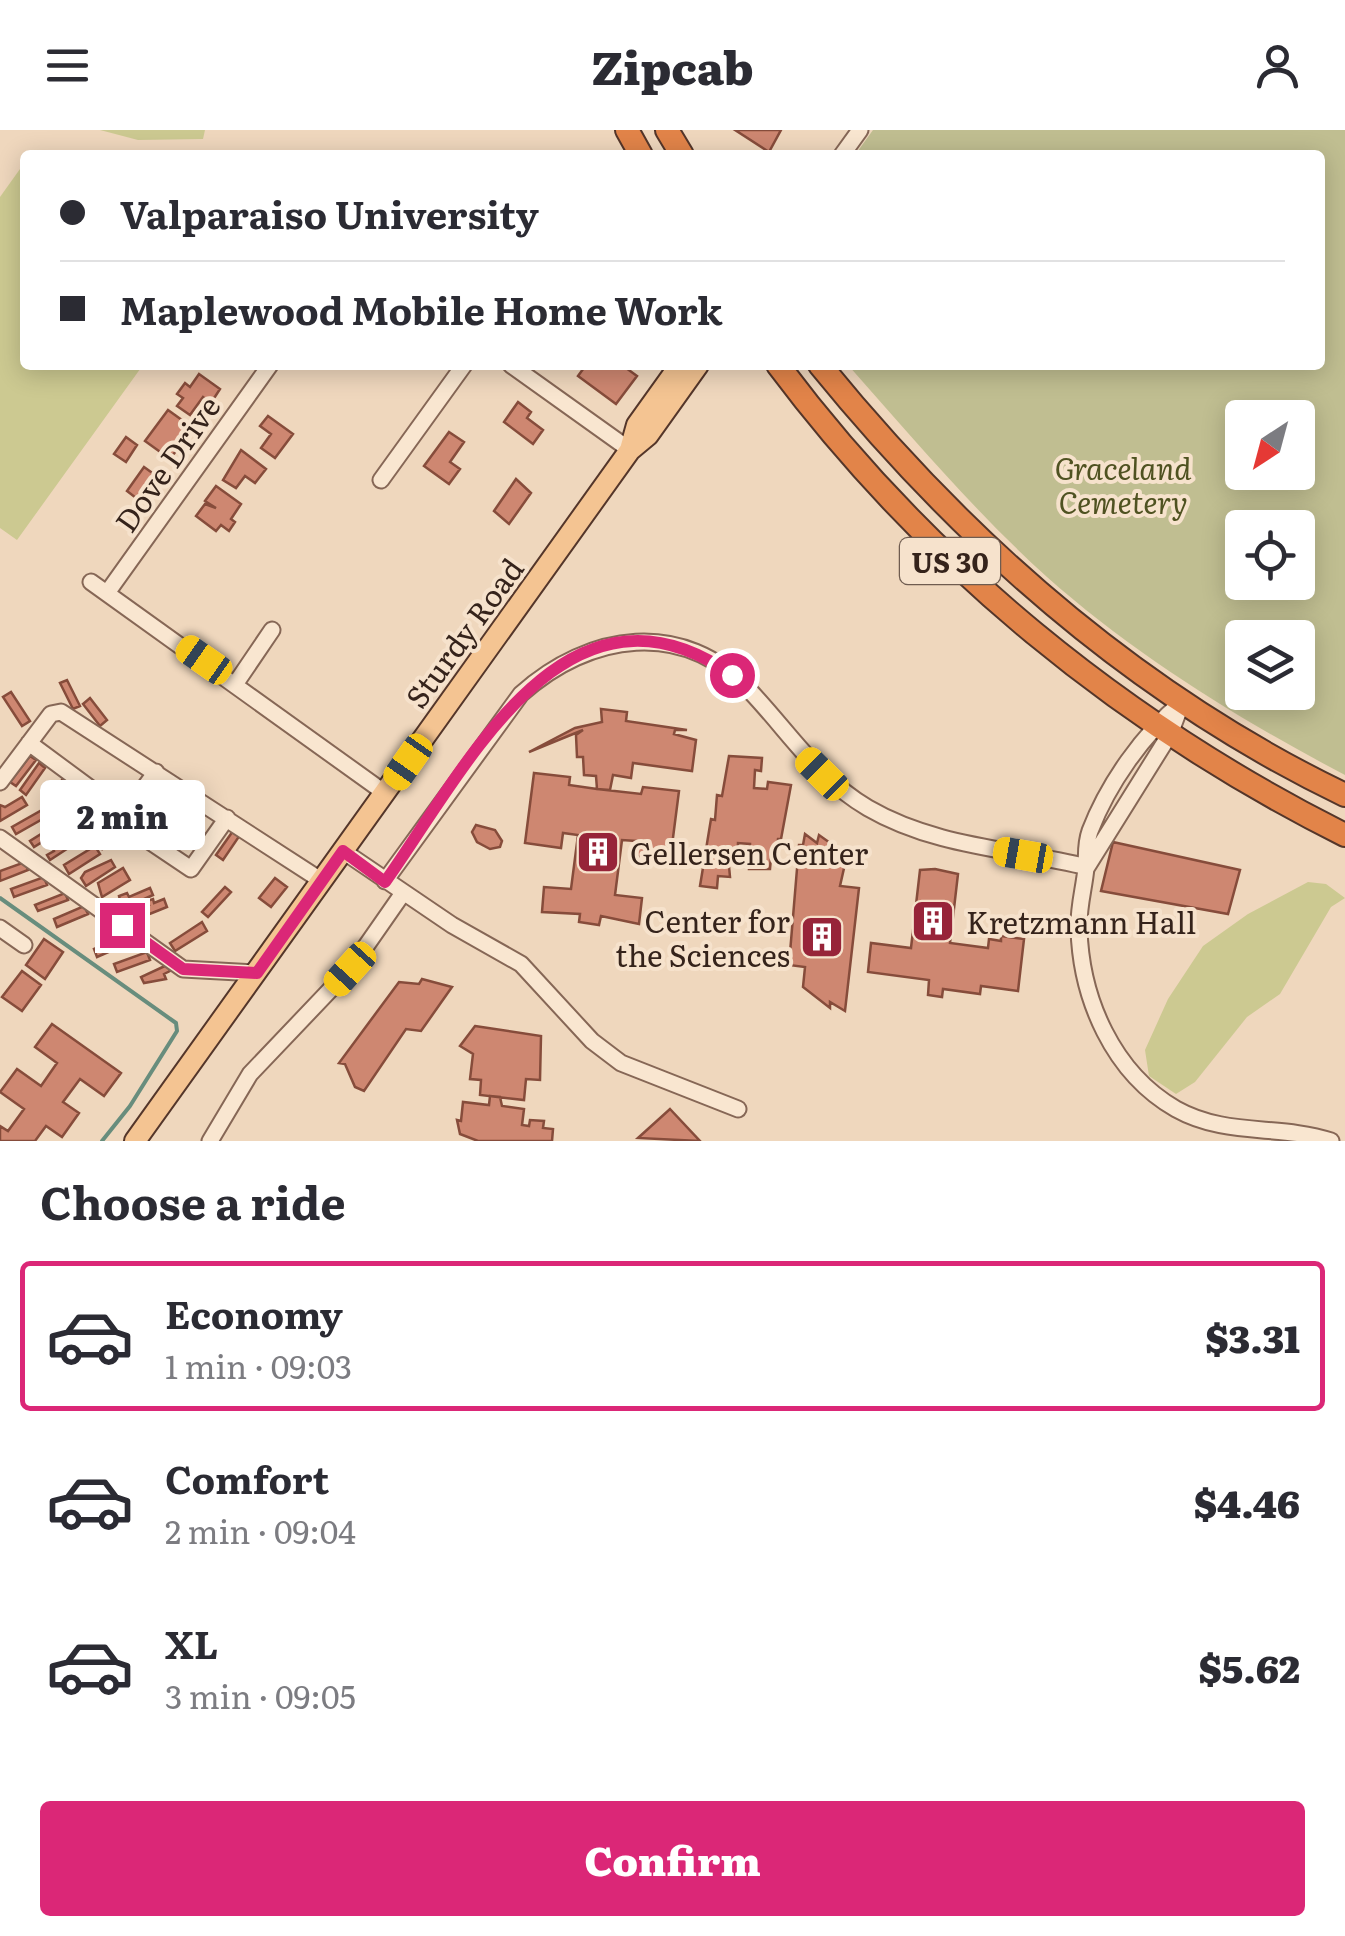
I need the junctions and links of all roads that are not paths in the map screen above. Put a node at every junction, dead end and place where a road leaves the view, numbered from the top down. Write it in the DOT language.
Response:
graph roads {
  1 [pos="266,370"];
  2 [pos="460,370"];
  3 [pos="518,370"];
  4 [pos="676,370"];
  5 [pos="694,370"];
  6 [pos="782,370"];
  7 [pos="824,370"];
  8 [pos="630,450"];
  9 [pos="381,480"];
  10 [pos="91,582"];
  11 [pos="107,593"];
  12 [pos="272,630"];
  13 [pos="236,683"];
  14 [pos="1182,702"];
  15 [pos="1163,729"];
  16 [pos="30,743"];
  17 [pos="156,772"];
  18 [pos="0,782"];
  19 [pos="385,793"];
  20 [pos="1345,795"];
  21 [pos="125,814"];
  22 [pos="227,818"];
  23 [pos="1345,835"];
  24 [pos="0,838"];
  25 [pos="343,851"];
  26 [pos="1086,867"];
  27 [pos="322,881"];
  28 [pos="385,882"];
  29 [pos="403,894"];
  30 [pos="0,928"];
  31 [pos="24,945"];
  32 [pos="257,973"];
  33 [pos="738,1109"];
  34 [pos="135,1141"];
  35 [pos="210,1141"];
  36 [pos="1331,1141"];
  1 -- 11 [label="street, Dove Drive"];
  2 -- 9 [label="street"];
  3 -- 8 [label="street"];
  4 -- 8 [label="main road, Sturdy Road"];
  5 -- 8 [label="main road, Sturdy Road"];
  6 -- 15 [label="highway, US 30"];
  7 -- 14 [label="highway, US 30"];
  8 -- 19 [label="main road, Sturdy Road"];
  10 -- 11 [label="street"];
  11 -- 13 [label="street"];
  12 -- 13 [label="street"];
  13 -- 19 [label="street"];
  14 -- 15 [label="street"];
  14 -- 20 [label="highway, US 30"];
  15 -- 23 [label="highway, US 30"];
  15 -- 26 [label="street"];
  16 -- 17 [label="street"];
  16 -- 18 [label="street"];
  16 -- 21 [label="street"];
  17 -- 21 [label="street"];
  17 -- 22 [label="street"];
  19 -- 25 [label="main road, Sturdy Road"];
  21 -- 22 [label="street"];
  22 -- 27 [label="street"];
  24 -- 32 [label="street"];
  25 -- 27 [label="main road, Sturdy Road"];
  25 -- 28 [label="street"];
  26 -- 28 [label="street"];
  26 -- 36 [label="street"];
  27 -- 32 [label="main road, Sturdy Road"];
  28 -- 29 [label="street"];
  29 -- 33 [label="street"];
  29 -- 35 [label="street"];
  30 -- 31 [label="street"];
  32 -- 34 [label="main road, Sturdy Road"];
}
